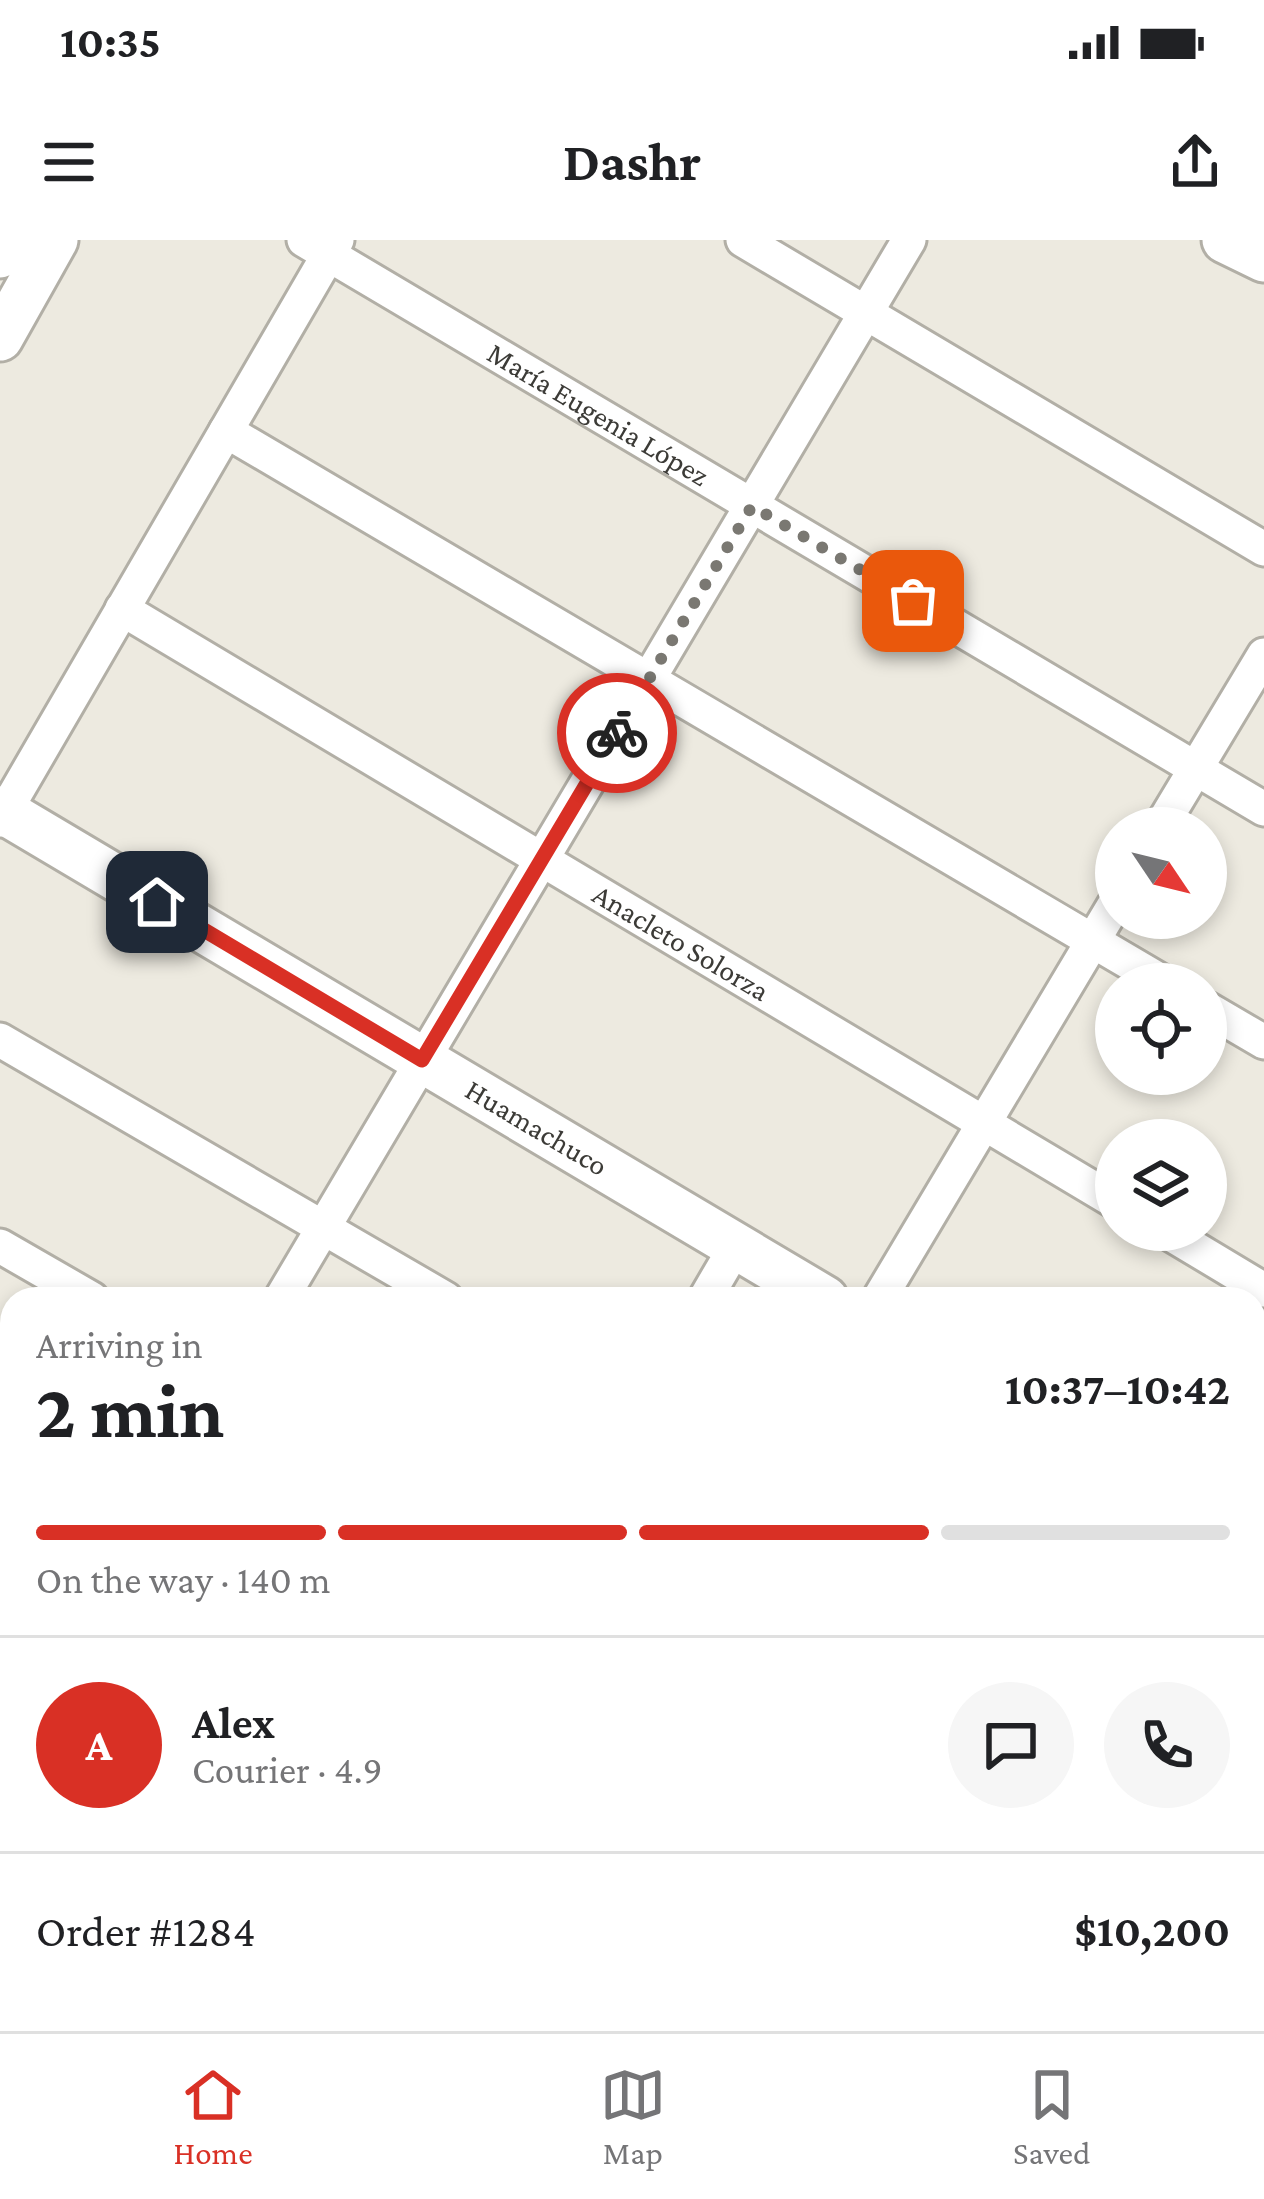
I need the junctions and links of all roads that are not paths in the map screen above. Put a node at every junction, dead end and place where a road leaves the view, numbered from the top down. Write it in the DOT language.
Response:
graph roads {
  1 [pos="9,240"];
  2 [pos="55,240"];
  3 [pos="743,240"];
  4 [pos="909,240"];
  5 [pos="1225,240"];
  6 [pos="323,245"];
  7 [pos="0,255"];
  8 [pos="1264,260"];
  9 [pos="866,313"];
  10 [pos="0,338"];
  11 [pos="226,431"];
  12 [pos="752,506"];
  13 [pos="1264,550"];
  14 [pos="122,609"];
  15 [pos="1264,655"];
  16 [pos="649,680"];
  17 [pos="1196,769"];
  18 [pos="1173,807"];
  19 [pos="1264,809"];
  20 [pos="2,814"];
  21 [pos="542,859"];
  22 [pos="1095,938"];
  23 [pos="1093,941"];
  24 [pos="1130,963"];
  25 [pos="1227,1020"];
  26 [pos="0,1040"];
  27 [pos="1264,1042"];
  28 [pos="422,1060"];
  29 [pos="984,1123"];
  30 [pos="1095,1189"];
  31 [pos="324,1226"];
  32 [pos="0,1246"];
  33 [pos="736,1246"];
  34 [pos="1199,1251"];
  35 [pos="71,1287"];
  36 [pos="288,1287"];
  37 [pos="426,1287"];
  38 [pos="712,1287"];
  39 [pos="805,1287"];
  40 [pos="886,1287"];
  41 [pos="1259,1287"];
  1 -- 7 [label="street"];
  2 -- 10 [label="street"];
  3 -- 9 [label="street"];
  4 -- 9 [label="street"];
  5 -- 8 [label="street"];
  6 -- 11 [label="street"];
  6 -- 12 [label="street, María Eugenia López"];
  9 -- 12 [label="street"];
  9 -- 13 [label="street"];
  11 -- 14 [label="street"];
  11 -- 16 [label="street"];
  12 -- 16 [label="street"];
  12 -- 17 [label="street, María Eugenia López"];
  14 -- 20 [label="street"];
  14 -- 21 [label="street, Anacleto Solorza"];
  15 -- 17 [label="street"];
  16 -- 21 [label="street"];
  16 -- 23 [label="street"];
  17 -- 18 [label="street"];
  17 -- 19 [label="street, María Eugenia López"];
  20 -- 28 [label="street, Huamachuco"];
  21 -- 28 [label="street"];
  21 -- 29 [label="street, Anacleto Solorza"];
  22 -- 23 [label="street"];
  23 -- 24 [label="street"];
  23 -- 29 [label="street"];
  25 -- 27 [label="street"];
  26 -- 31 [label="street"];
  28 -- 31 [label="street"];
  28 -- 33 [label="street, Huamachuco"];
  29 -- 30 [label="street, Anacleto Solorza"];
  29 -- 40 [label="street"];
  31 -- 36 [label="street"];
  31 -- 37 [label="street"];
  32 -- 35 [label="street"];
  33 -- 38 [label="street"];
  33 -- 39 [label="street, Huamachuco"];
  34 -- 41 [label="street"];
}
